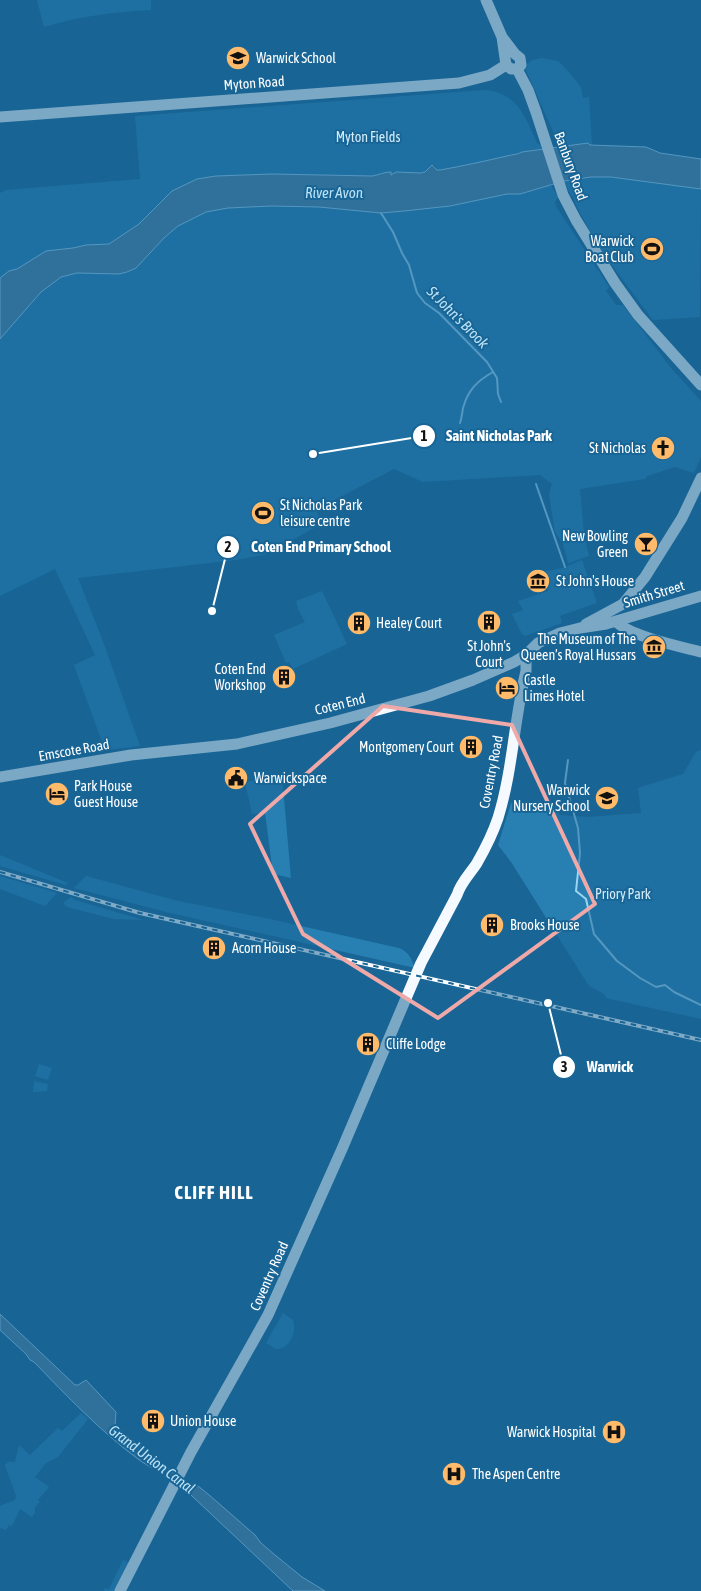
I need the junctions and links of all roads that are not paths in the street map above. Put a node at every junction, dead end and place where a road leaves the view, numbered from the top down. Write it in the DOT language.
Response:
graph roads {
  1 [pos="486,0"];
  2 [pos="511,62"];
  3 [pos="0,117"];
  4 [pos="701,384"];
  5 [pos="701,478"];
  6 [pos="701,596"];
  7 [pos="619,606"];
  8 [pos="616,621"];
  9 [pos="580,628"];
  10 [pos="701,652"];
  11 [pos="526,655"];
  12 [pos="153,752"];
  13 [pos="0,777"];
  14 [pos="120,1591"];
  1 -- 2 [label="main road, Banbury Road"];
  2 -- 3 [label="main road, Myton Road"];
  2 -- 4 [label="main road, Banbury Road"];
  5 -- 7 [label="main road"];
  6 -- 8 [label="main road, Smith Street"];
  7 -- 8 [label="main road"];
  7 -- 9 [label="main road"];
  8 -- 9 [label="main road, Smith Street"];
  8 -- 10 [label="main road"];
  9 -- 11 [label="main road, Coten End"];
  11 -- 12 [label="main road, Coten End"];
  11 -- 14 [label="main road, Coventry Road"];
  12 -- 13 [label="main road, Emscote Road"];
}
